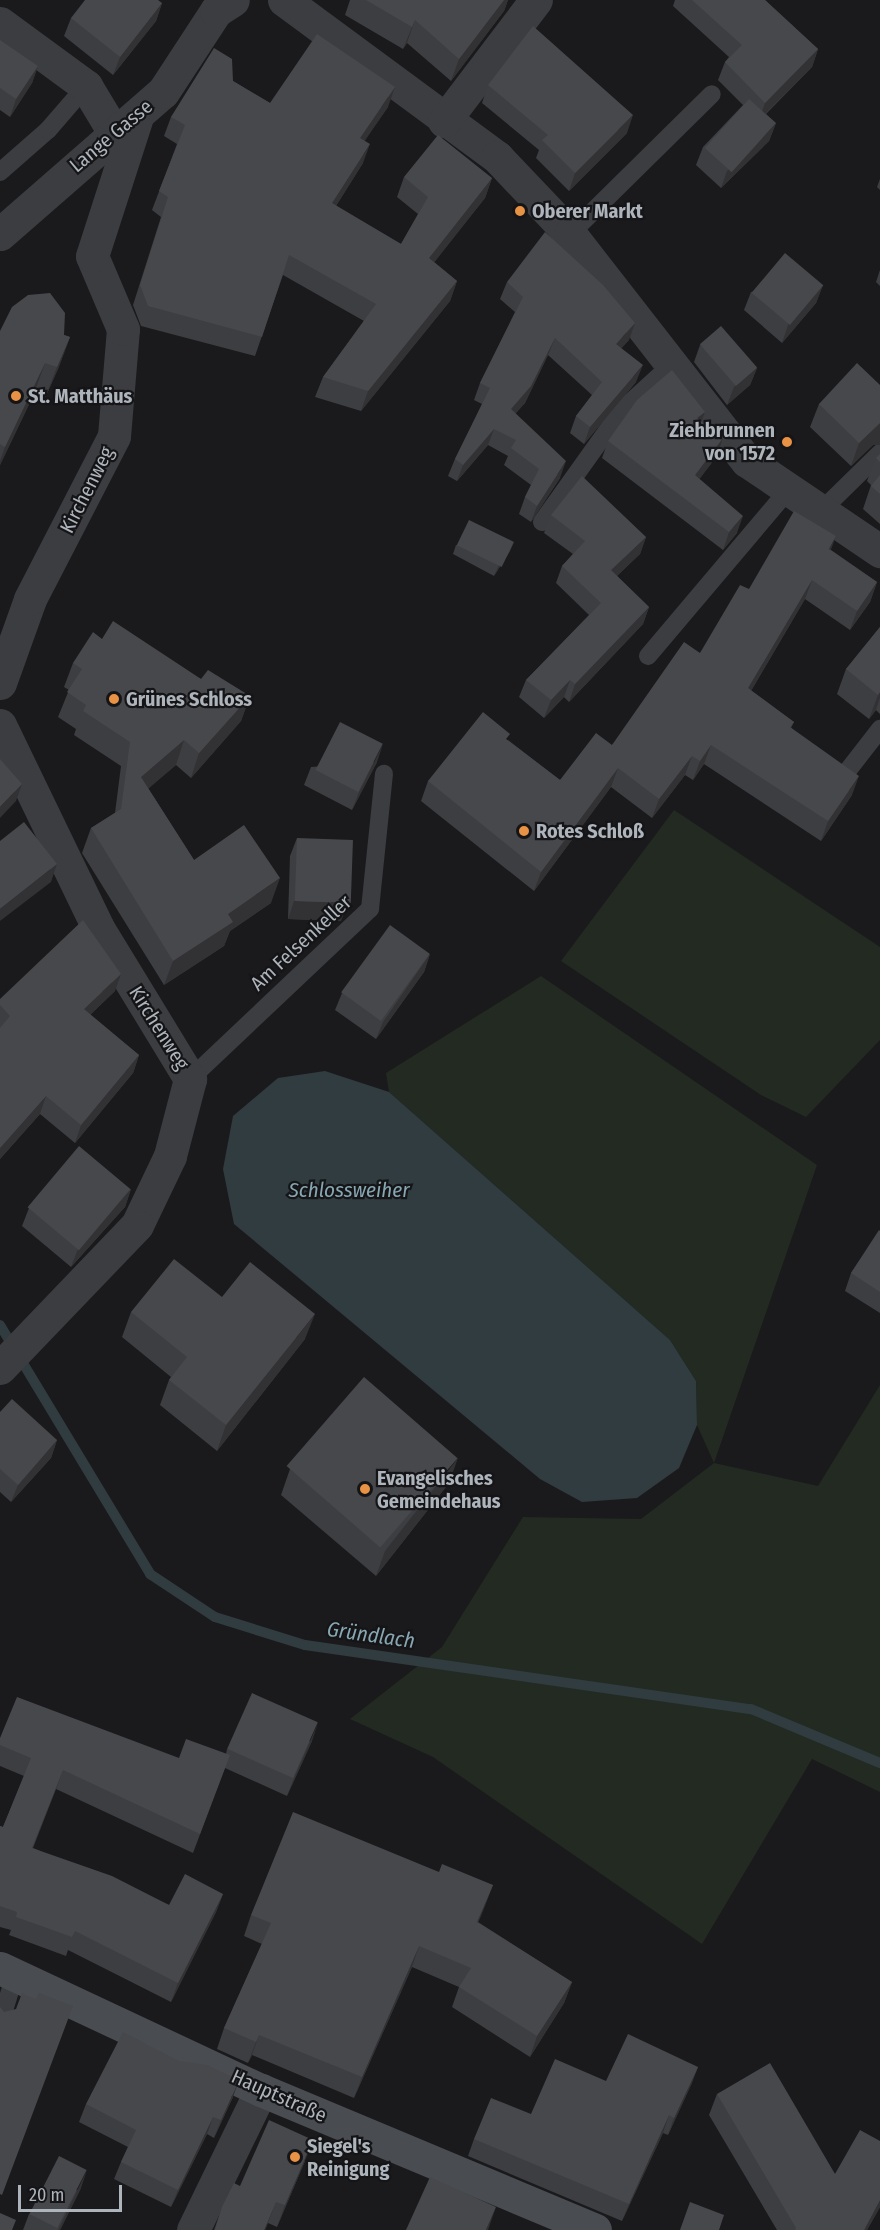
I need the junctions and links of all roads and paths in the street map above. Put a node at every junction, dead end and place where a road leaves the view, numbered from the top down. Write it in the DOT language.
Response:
graph roads {
  1 [pos="233,0"];
  2 [pos="284,0"];
  3 [pos="536,0"];
  4 [pos="0,23"];
  5 [pos="86,86"];
  6 [pos="712,94"];
  7 [pos="444,121"];
  8 [pos="125,124"];
  9 [pos="0,172"];
  10 [pos="0,234"];
  11 [pos="570,234"];
  12 [pos="669,367"];
  13 [pos="880,453"];
  14 [pos="789,489"];
  15 [pos="820,511"];
  16 [pos="542,522"];
  17 [pos="880,551"];
  18 [pos="648,656"];
  19 [pos="0,684"];
  20 [pos="0,725"];
  21 [pos="880,729"];
  22 [pos="849,769"];
  23 [pos="384,774"];
  24 [pos="190,1079"];
  25 [pos="0,1368"];
  26 [pos="8,1972"];
  27 [pos="0,2023"];
  28 [pos="261,2090"];
  29 [pos="193,2230"];
  30 [pos="595,2230"];
  1 -- 8 [label="street, Lange Gasse"];
  2 -- 7 [label="street"];
  3 -- 7 [label="street"];
  4 -- 5 [label="street"];
  5 -- 8 [label="street"];
  5 -- 9 [label="lane"];
  6 -- 11 [label="lane"];
  7 -- 11 [label="street"];
  8 -- 10 [label="street, Lange Gasse"];
  8 -- 19 [label="street, Kirchenweg"];
  11 -- 12 [label="street"];
  12 -- 14 [label="street"];
  12 -- 16 [label="lane"];
  13 -- 15 [label="lane"];
  14 -- 15 [label="street"];
  14 -- 18 [label="lane"];
  15 -- 17 [label="street"];
  20 -- 24 [label="street, Kirchenweg"];
  21 -- 22 [label="lane"];
  23 -- 24 [label="lane, Am Felsenkeller"];
  24 -- 25 [label="street, Kirchenweg"];
  26 -- 27 [label="lane"];
  26 -- 28 [label="street, Hauptstraße"];
  28 -- 29 [label="street"];
  28 -- 30 [label="street, Hauptstraße"];
}
